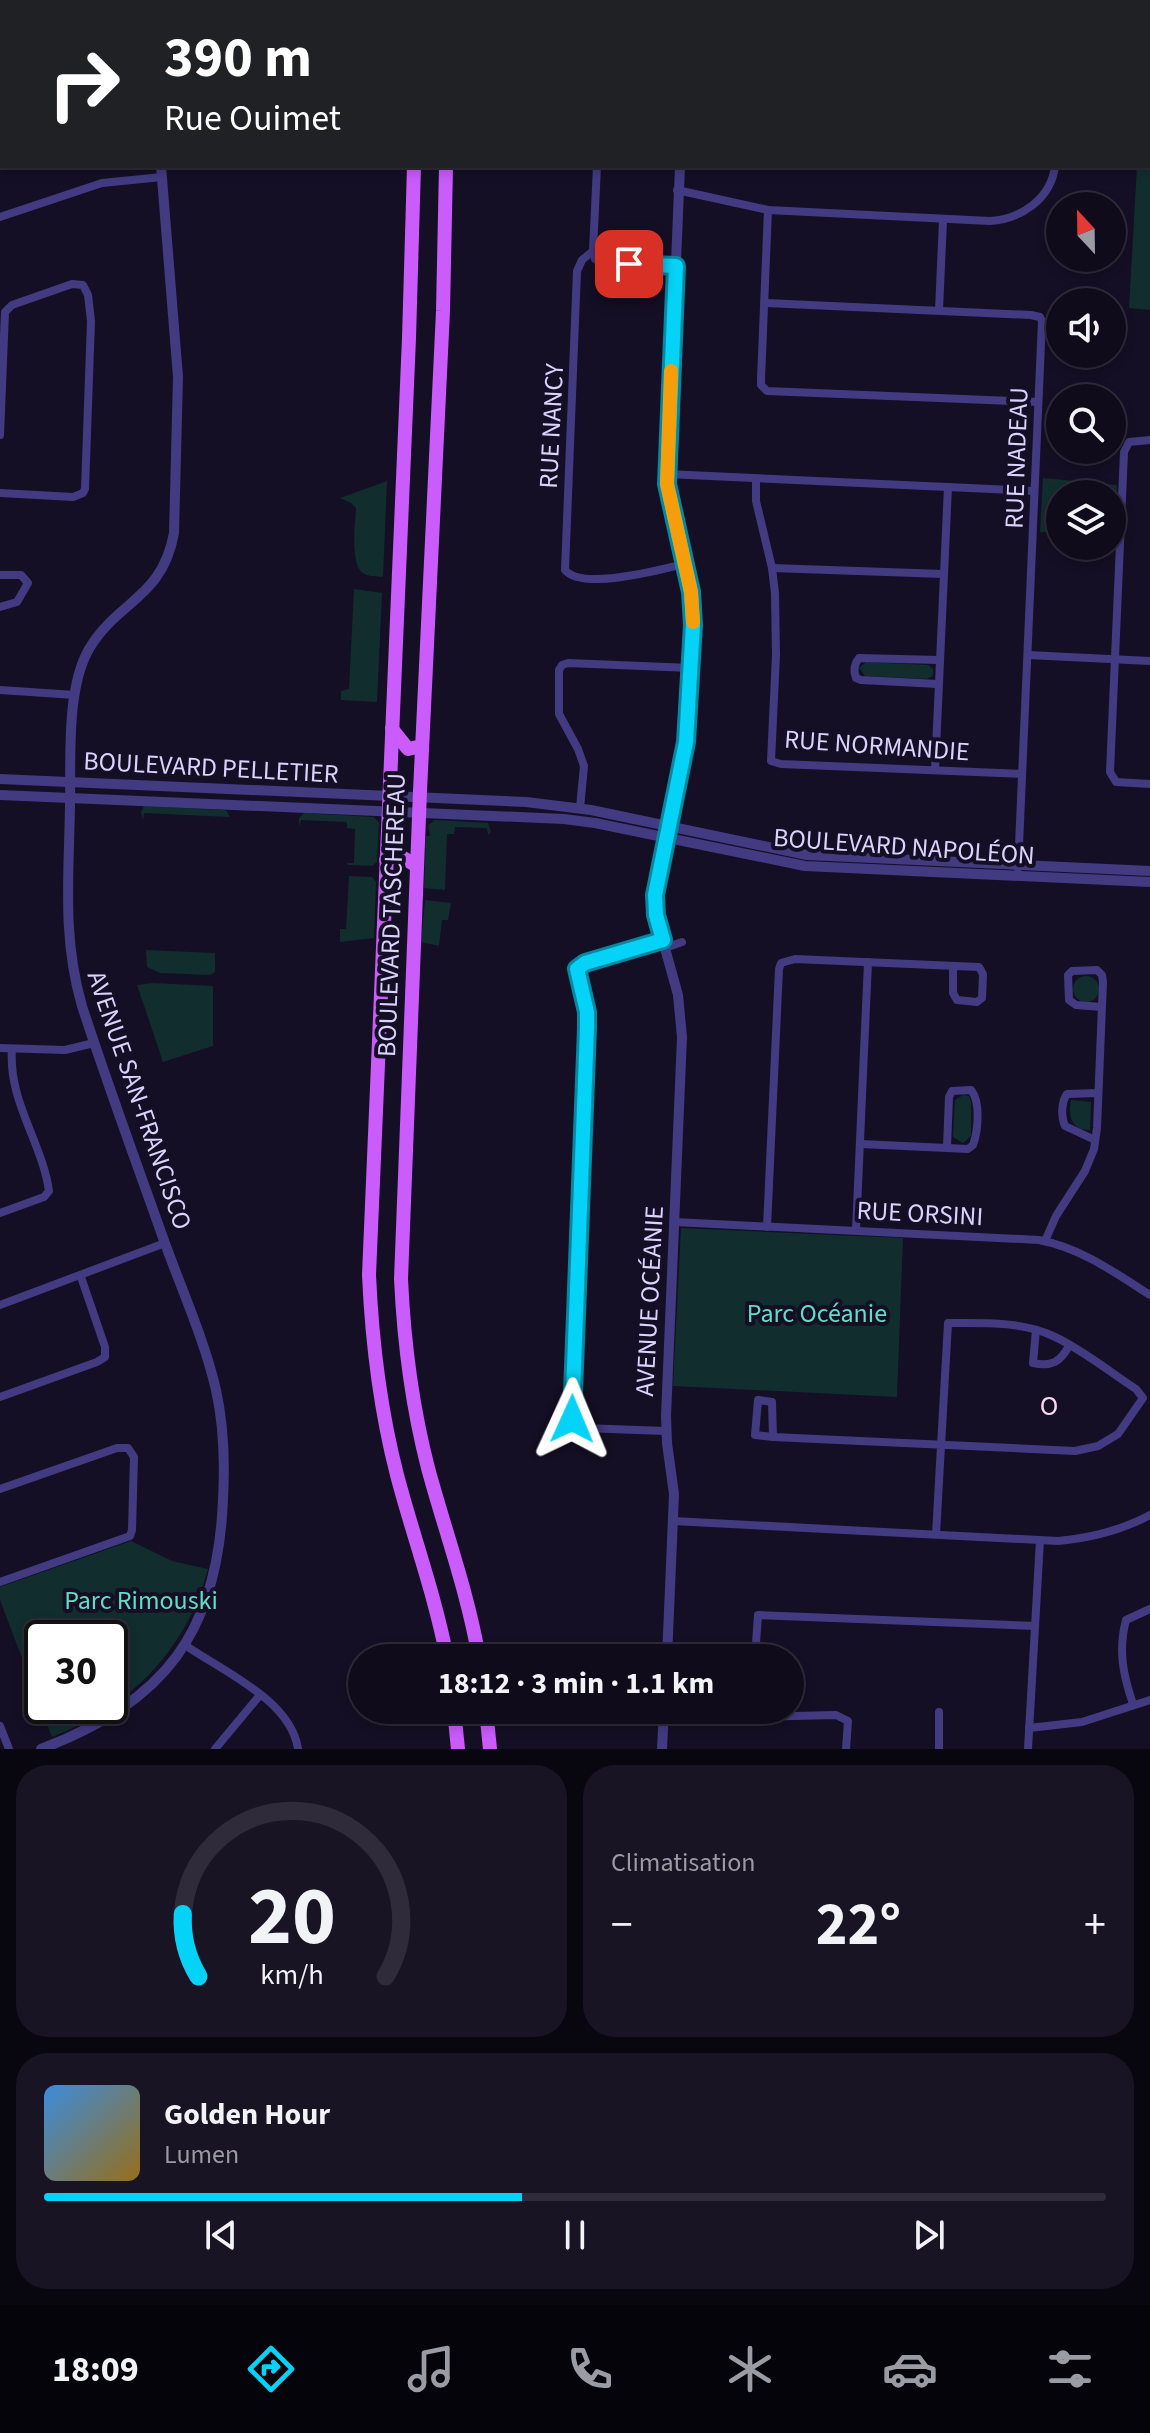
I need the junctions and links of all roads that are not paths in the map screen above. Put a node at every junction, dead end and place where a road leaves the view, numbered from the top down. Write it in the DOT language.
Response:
graph roads {
  1 [pos="414,168"];
  2 [pos="446,168"];
  3 [pos="597,168"];
  4 [pos="680,168"];
  5 [pos="1055,168"];
  6 [pos="162,172"];
  7 [pos="677,190"];
  8 [pos="768,210"];
  9 [pos="0,217"];
  10 [pos="943,220"];
  11 [pos="593,251"];
  12 [pos="676,266"];
  13 [pos="766,303"];
  14 [pos="939,310"];
  15 [pos="1038,402"];
  16 [pos="0,435"];
  17 [pos="1150,440"];
  18 [pos="667,474"];
  19 [pos="756,479"];
  20 [pos="948,487"];
  21 [pos="1034,491"];
  22 [pos="0,493"];
  23 [pos="684,564"];
  24 [pos="772,568"];
  25 [pos="943,574"];
  26 [pos="0,575"];
  27 [pos="0,607"];
  28 [pos="1028,655"];
  29 [pos="939,660"];
  30 [pos="1115,660"];
  31 [pos="1150,661"];
  32 [pos="691,668"];
  33 [pos="938,684"];
  34 [pos="0,690"];
  35 [pos="75,695"];
  36 [pos="392,729"];
  37 [pos="422,746"];
  38 [pos="935,770"];
  39 [pos="1022,774"];
  40 [pos="0,779"];
  41 [pos="71,783"];
  42 [pos="1150,784"];
  43 [pos="171,787"];
  44 [pos="294,792"];
  45 [pos="0,795"];
  46 [pos="70,798"];
  47 [pos="497,800"];
  48 [pos="171,803"];
  49 [pos="388,804"];
  50 [pos="420,805"];
  51 [pos="293,808"];
  52 [pos="580,808"];
  53 [pos="497,815"];
  54 [pos="668,832"];
  55 [pos="386,860"];
  56 [pos="417,866"];
  57 [pos="1018,871"];
  58 [pos="1150,871"];
  59 [pos="1150,882"];
  60 [pos="682,942"];
  61 [pos="664,944"];
  62 [pos="868,962"];
  63 [pos="953,966"];
  64 [pos="1102,1007"];
  65 [pos="94,1043"];
  66 [pos="0,1048"];
  67 [pos="12,1049"];
  68 [pos="1098,1093"];
  69 [pos="1095,1140"];
  70 [pos="861,1144"];
  71 [pos="947,1147"];
  72 [pos="0,1213"];
  73 [pos="674,1222"];
  74 [pos="767,1227"];
  75 [pos="856,1230"];
  76 [pos="1045,1241"];
  77 [pos="165,1243"];
  78 [pos="81,1277"];
  79 [pos="1150,1295"];
  80 [pos="0,1305"];
  81 [pos="1036,1330"];
  82 [pos="1069,1346"];
  83 [pos="0,1397"];
  84 [pos="666,1431"];
  85 [pos="773,1437"];
  86 [pos="941,1446"];
  87 [pos="0,1489"];
  88 [pos="1150,1515"];
  89 [pos="673,1521"];
  90 [pos="936,1534"];
  91 [pos="1040,1540"];
  92 [pos="0,1582"];
  93 [pos="1150,1609"];
  94 [pos="1034,1626"];
  95 [pos="444,1644"];
  96 [pos="476,1644"];
  97 [pos="668,1644"];
  98 [pos="756,1644"];
  99 [pos="185,1645"];
  100 [pos="260,1695"];
  101 [pos="1150,1700"];
  102 [pos="1133,1704"];
  103 [pos="939,1712"];
  104 [pos="804,1716"];
  105 [pos="455,1724"];
  106 [pos="487,1724"];
  107 [pos="663,1724"];
  108 [pos="0,1726"];
  109 [pos="1029,1728"];
  110 [pos="9,1749"];
  111 [pos="41,1749"];
  112 [pos="215,1749"];
  113 [pos="298,1749"];
  114 [pos="458,1749"];
  115 [pos="490,1749"];
  116 [pos="662,1749"];
  117 [pos="846,1749"];
  118 [pos="939,1749"];
  119 [pos="1028,1749"];
  1 -- 36 [label="main road, BOULEVARD TASCHEREAU"];
  2 -- 37 [label="main road, BOULEVARD TASCHEREAU"];
  3 -- 11 [label="street, RUE NANCY"];
  4 -- 7 [label="street, AVENUE OCÉANIE"];
  5 -- 10 [label="street"];
  6 -- 9 [label="street"];
  6 -- 35 [label="street, AVENUE SAN-FRANCISCO"];
  7 -- 8 [label="street"];
  7 -- 12 [label="street, AVENUE OCÉANIE"];
  8 -- 10 [label="street"];
  8 -- 13 [label="street"];
  10 -- 14 [label="street"];
  11 -- 12 [label="street"];
  11 -- 23 [label="street, RUE NANCY"];
  12 -- 18 [label="street, AVENUE OCÉANIE"];
  13 -- 14 [label="street, RUE NADEAU"];
  13 -- 15 [label="street"];
  14 -- 15 [label="street, RUE NADEAU"];
  15 -- 21 [label="street, RUE NADEAU"];
  16 -- 22 [label="street"];
  17 -- 30 [label="street"];
  18 -- 19 [label="street"];
  18 -- 23 [label="street, AVENUE OCÉANIE"];
  19 -- 20 [label="street"];
  19 -- 24 [label="street, RUE NORMANDIE"];
  20 -- 21 [label="street"];
  20 -- 25 [label="street"];
  21 -- 28 [label="street, RUE NADEAU"];
  23 -- 32 [label="street, AVENUE OCÉANIE"];
  24 -- 25 [label="street"];
  24 -- 38 [label="street, RUE NORMANDIE"];
  25 -- 29 [label="street"];
  26 -- 27 [label="street"];
  28 -- 30 [label="street"];
  28 -- 39 [label="street, RUE NADEAU"];
  29 -- 33 [label="street"];
  29 -- 33 [label="street"];
  30 -- 31 [label="street"];
  30 -- 42 [label="street"];
  32 -- 52 [label="street"];
  32 -- 54 [label="street, AVENUE OCÉANIE"];
  33 -- 38 [label="street"];
  34 -- 35 [label="street"];
  35 -- 41 [label="street, AVENUE SAN-FRANCISCO"];
  36 -- 37 [label="main road"];
  36 -- 49 [label="main road, BOULEVARD TASCHEREAU"];
  37 -- 50 [label="main road, BOULEVARD TASCHEREAU"];
  38 -- 39 [label="street, RUE NORMANDIE"];
  39 -- 57 [label="street, RUE NADEAU"];
  40 -- 41 [label="street, BOULEVARD PELLETIER"];
  41 -- 43 [label="street, BOULEVARD PELLETIER"];
  41 -- 46 [label="street, AVENUE SAN-FRANCISCO"];
  43 -- 44 [label="street, BOULEVARD PELLETIER"];
  43 -- 48 [label="street"];
  44 -- 49 [label="street, BOULEVARD PELLETIER"];
  44 -- 51 [label="street"];
  45 -- 46 [label="street, BOULEVARD PELLETIER"];
  46 -- 48 [label="street, BOULEVARD PELLETIER"];
  46 -- 65 [label="street, AVENUE SAN-FRANCISCO"];
  47 -- 50 [label="street, BOULEVARD NAPOLÉON"];
  47 -- 52 [label="street, BOULEVARD NAPOLÉON"];
  47 -- 53 [label="street"];
  48 -- 51 [label="street, BOULEVARD PELLETIER"];
  49 -- 50 [label="street, BOULEVARD PELLETIER"];
  49 -- 51 [label="street, BOULEVARD PELLETIER"];
  49 -- 55 [label="main road, BOULEVARD TASCHEREAU"];
  50 -- 53 [label="street, BOULEVARD NAPOLÉON"];
  50 -- 56 [label="main road, BOULEVARD TASCHEREAU"];
  52 -- 54 [label="street, BOULEVARD NAPOLÉON"];
  53 -- 54 [label="street, BOULEVARD NAPOLÉON"];
  54 -- 57 [label="street, BOULEVARD NAPOLÉON"];
  54 -- 61 [label="street, AVENUE OCÉANIE"];
  55 -- 56 [label="main road"];
  55 -- 95 [label="main road, BOULEVARD TASCHEREAU"];
  56 -- 96 [label="main road, BOULEVARD TASCHEREAU"];
  57 -- 58 [label="street, BOULEVARD NAPOLÉON"];
  57 -- 59 [label="street, BOULEVARD NAPOLÉON"];
  60 -- 61 [label="street"];
  61 -- 73 [label="street, AVENUE OCÉANIE"];
  61 -- 84 [label="street"];
  62 -- 63 [label="street"];
  62 -- 70 [label="street"];
  62 -- 74 [label="street"];
  63 -- 63 [label="street"];
  64 -- 64 [label="street"];
  64 -- 68 [label="street"];
  65 -- 67 [label="street"];
  65 -- 77 [label="street, AVENUE SAN-FRANCISCO"];
  66 -- 67 [label="street"];
  67 -- 72 [label="street"];
  68 -- 69 [label="street"];
  68 -- 69 [label="street"];
  69 -- 76 [label="street"];
  70 -- 71 [label="street"];
  70 -- 75 [label="street"];
  71 -- 71 [label="street"];
  73 -- 74 [label="street, RUE ORSINI"];
  73 -- 84 [label="street, AVENUE OCÉANIE"];
  74 -- 75 [label="street, RUE ORSINI"];
  75 -- 76 [label="street, RUE ORSINI"];
  76 -- 79 [label="street, RUE ORSINI"];
  77 -- 78 [label="street"];
  77 -- 99 [label="street, AVENUE SAN-FRANCISCO"];
  78 -- 80 [label="street"];
  78 -- 83 [label="street"];
  81 -- 82 [label="street"];
  81 -- 82 [label="street"];
  81 -- 86 [label="street"];
  82 -- 86 [label="street"];
  84 -- 89 [label="street, AVENUE OCÉANIE"];
  85 -- 85 [label="street"];
  85 -- 86 [label="street"];
  86 -- 90 [label="street"];
  87 -- 92 [label="street"];
  88 -- 91 [label="street"];
  89 -- 90 [label="street"];
  89 -- 97 [label="street, AVENUE OCÉANIE"];
  90 -- 91 [label="street"];
  91 -- 94 [label="street"];
  93 -- 102 [label="street"];
  94 -- 98 [label="street"];
  94 -- 109 [label="street"];
  99 -- 100 [label="street"];
  99 -- 111 [label="street, AVENUE SAN-FRANCISCO"];
  100 -- 112 [label="street"];
  100 -- 113 [label="street"];
  101 -- 102 [label="street"];
  102 -- 109 [label="street"];
  103 -- 118 [label="street"];
  104 -- 117 [label="street"];
  105 -- 114 [label="main road"];
  106 -- 115 [label="main road"];
  107 -- 116 [label="street"];
  108 -- 110 [label="street"];
  109 -- 119 [label="street"];
}
